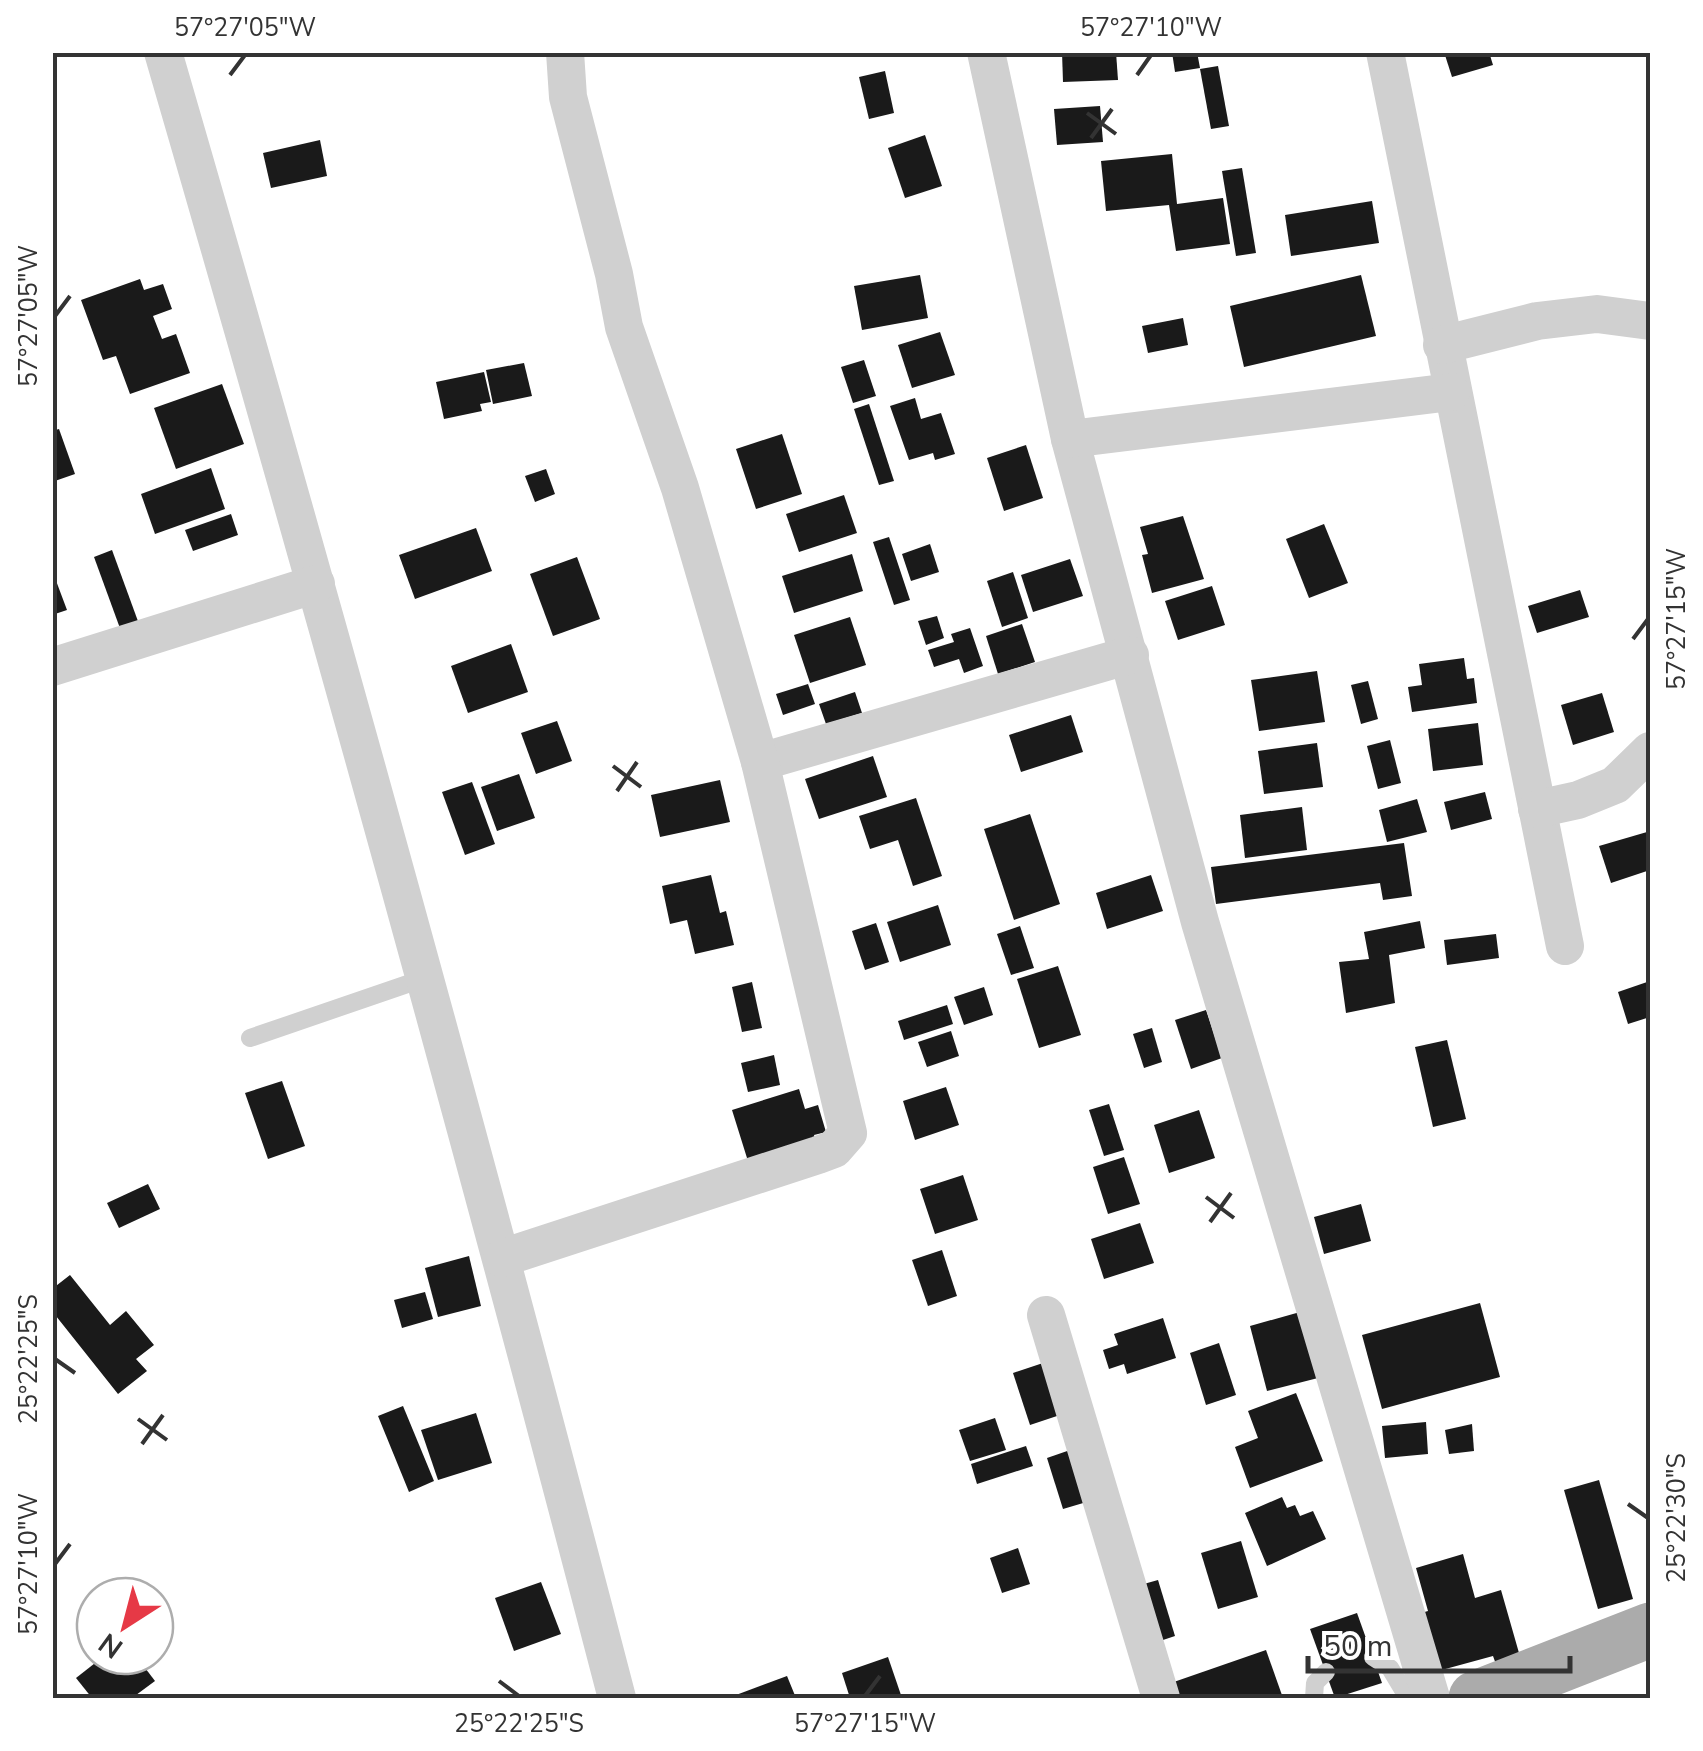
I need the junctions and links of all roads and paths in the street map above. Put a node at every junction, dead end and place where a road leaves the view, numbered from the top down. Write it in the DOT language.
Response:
graph roads {
  1 [pos="162,52"];
  2 [pos="564,52"];
  3 [pos="986,52"];
  4 [pos="1385,52"];
  5 [pos="1650,321"];
  6 [pos="1442,345"];
  7 [pos="1451,392"];
  8 [pos="1070,439"];
  9 [pos="316,584"];
  10 [pos="1130,654"];
  11 [pos="52,667"];
  12 [pos="1650,751"];
  13 [pos="760,762"];
  14 [pos="1537,809"];
  15 [pos="1565,946"];
  16 [pos="426,978"];
  17 [pos="250,1038"];
  18 [pos="502,1258"];
  19 [pos="1046,1315"];
  20 [pos="1650,1630"];
  21 [pos="1373,1658"];
  22 [pos="1326,1672"];
  23 [pos="617,1698"];
  24 [pos="1161,1698"];
  25 [pos="1314,1698"];
  26 [pos="1408,1698"];
  27 [pos="1431,1698"];
  28 [pos="1476,1698"];
  1 -- 9 [label="street"];
  2 -- 13 [label="street"];
  3 -- 8 [label="street"];
  4 -- 6 [label="street"];
  5 -- 6 [label="street"];
  6 -- 7 [label="street"];
  7 -- 8 [label="street"];
  7 -- 14 [label="street"];
  8 -- 10 [label="street"];
  9 -- 11 [label="street"];
  9 -- 16 [label="street"];
  10 -- 13 [label="street"];
  10 -- 27 [label="street"];
  12 -- 14 [label="street"];
  13 -- 18 [label="street"];
  14 -- 15 [label="street"];
  16 -- 17 [label="lane"];
  16 -- 18 [label="street"];
  18 -- 23 [label="street"];
  19 -- 24 [label="street"];
  20 -- 28 [label="main road"];
  21 -- 26 [label="lane"];
  22 -- 25 [label="lane"];
}
